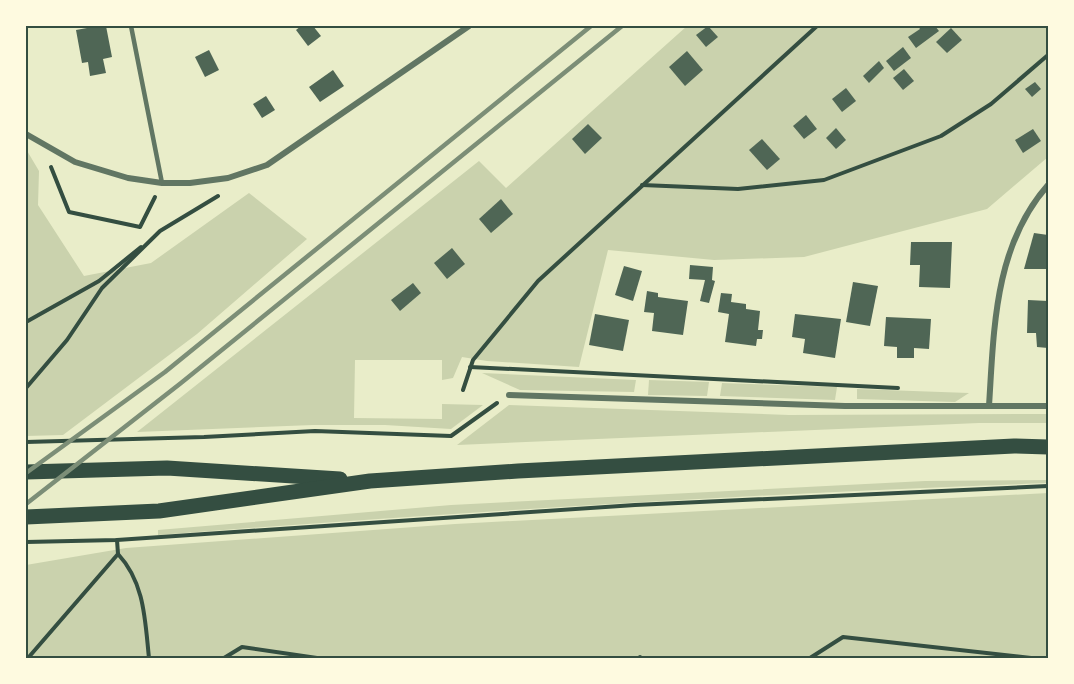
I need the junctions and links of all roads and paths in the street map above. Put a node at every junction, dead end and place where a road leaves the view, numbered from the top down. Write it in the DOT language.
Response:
graph roads {
  1 [pos="131,26"];
  2 [pos="469,26"];
  3 [pos="818,26"];
  4 [pos="1048,55"];
  5 [pos="26,134"];
  6 [pos="42,144"];
  7 [pos="228,178"];
  8 [pos="162,183"];
  9 [pos="642,185"];
  10 [pos="1048,185"];
  11 [pos="160,231"];
  12 [pos="26,322"];
  13 [pos="470,367"];
  14 [pos="26,388"];
  15 [pos="907,388"];
  16 [pos="463,390"];
  17 [pos="509,395"];
  18 [pos="989,406"];
  19 [pos="1048,406"];
  20 [pos="26,442"];
  21 [pos="1048,447"];
  22 [pos="26,472"];
  23 [pos="370,481"];
  24 [pos="1048,486"];
  25 [pos="26,517"];
  26 [pos="117,540"];
  27 [pos="26,542"];
  28 [pos="118,554"];
  29 [pos="28,658"];
  30 [pos="149,658"];
  31 [pos="224,658"];
  32 [pos="317,658"];
  33 [pos="810,658"];
  34 [pos="1030,658"];
  1 -- 8 [label="lane"];
  2 -- 7 [label="street"];
  3 -- 9 [label="path"];
  4 -- 9 [label="path"];
  5 -- 6 [label="street"];
  6 -- 8 [label="street"];
  6 -- 8 [label="path"];
  7 -- 8 [label="street"];
  7 -- 11 [label="path"];
  9 -- 13 [label="path"];
  10 -- 18 [label="street"];
  11 -- 12 [label="path"];
  11 -- 14 [label="path"];
  13 -- 15 [label="path"];
  13 -- 16 [label="path"];
  17 -- 18 [label="street"];
  17 -- 20 [label="path"];
  18 -- 19 [label="street"];
  21 -- 23 [label="main road"];
  22 -- 23 [label="main road"];
  23 -- 25 [label="main road"];
  24 -- 26 [label="path"];
  26 -- 27 [label="path"];
  26 -- 28 [label="path"];
  28 -- 29 [label="path"];
  28 -- 30 [label="path"];
  31 -- 32 [label="path"];
  33 -- 34 [label="path"];
}
